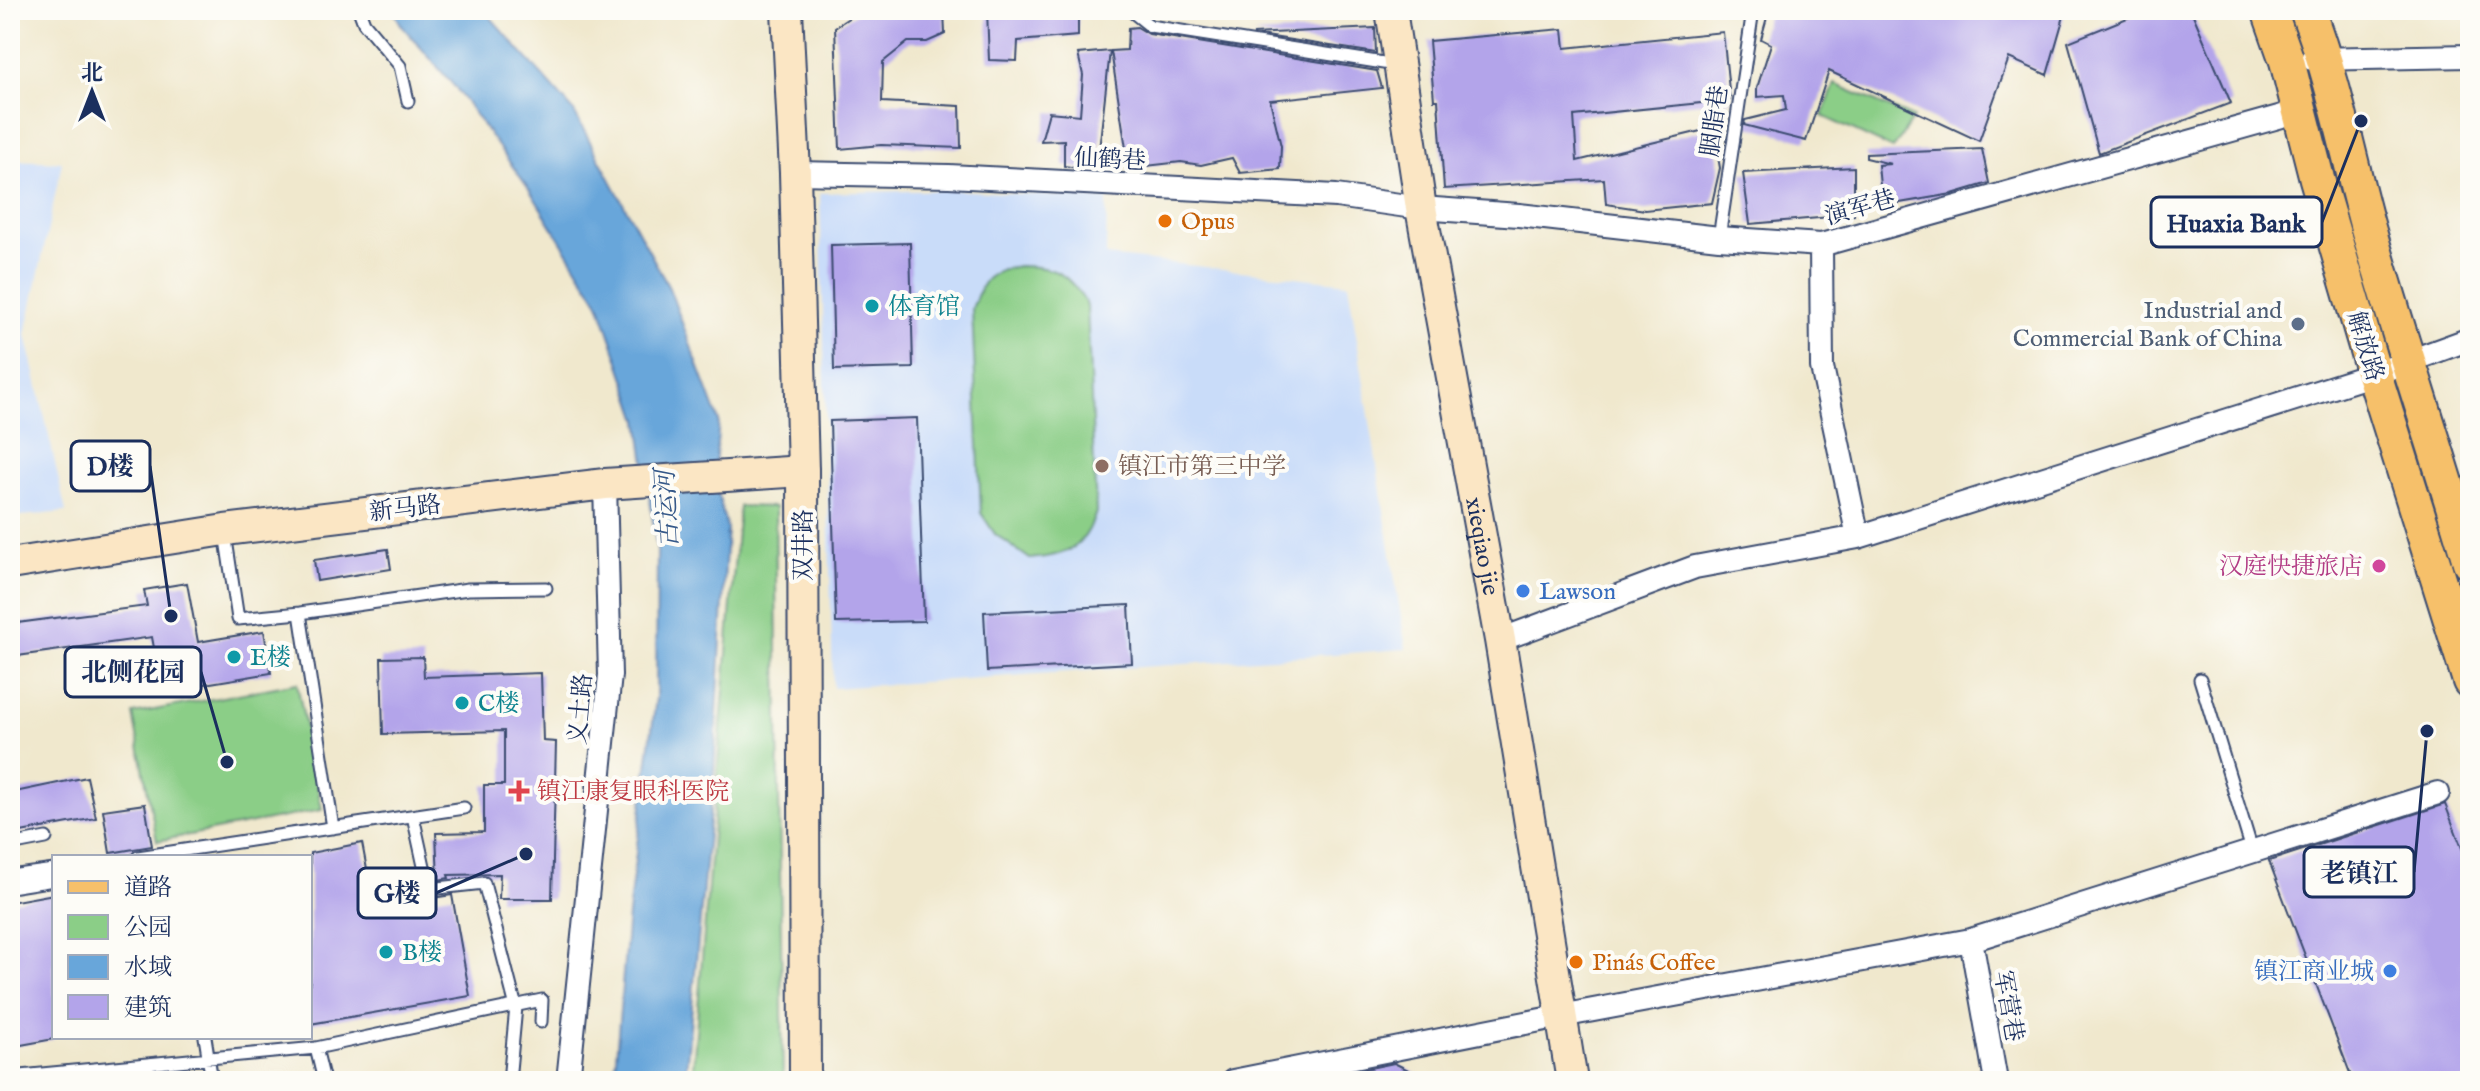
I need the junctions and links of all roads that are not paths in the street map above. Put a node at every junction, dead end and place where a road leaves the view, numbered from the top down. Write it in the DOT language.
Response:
graph roads {
  1 [pos="359,10"];
  2 [pos="787,10"];
  3 [pos="1130,10"];
  4 [pos="1391,10"];
  5 [pos="1753,10"];
  6 [pos="2269,10"];
  7 [pos="2307,10"];
  8 [pos="2470,56"];
  9 [pos="2325,57"];
  10 [pos="2287,61"];
  11 [pos="1402,65"];
  12 [pos="408,101"];
  13 [pos="2300,111"];
  14 [pos="795,173"];
  15 [pos="1421,208"];
  16 [pos="1719,238"];
  17 [pos="1821,245"];
  18 [pos="2470,339"];
  19 [pos="2407,360"];
  20 [pos="2374,374"];
  21 [pos="803,471"];
  22 [pos="605,484"];
  23 [pos="225,530"];
  24 [pos="1858,537"];
  25 [pos="2470,562"];
  26 [pos="10,564"];
  27 [pos="546,588"];
  28 [pos="300,613"];
  29 [pos="1500,640"];
  30 [pos="2200,679"];
  31 [pos="2470,681"];
  32 [pos="2438,793"];
  33 [pos="464,808"];
  34 [pos="413,816"];
  35 [pos="333,828"];
  36 [pos="46,838"];
  37 [pos="10,845"];
  38 [pos="2252,850"];
  39 [pos="179,854"];
  40 [pos="52,870"];
  41 [pos="10,876"];
  42 [pos="52,880"];
  43 [pos="10,887"];
  44 [pos="1971,940"];
  45 [pos="516,1007"];
  46 [pos="1561,1016"];
  47 [pos="541,1022"];
  48 [pos="205,1039"];
  49 [pos="316,1048"];
  50 [pos="209,1058"];
  51 [pos="10,1077"];
  52 [pos="212,1081"];
  53 [pos="324,1081"];
  54 [pos="509,1081"];
  55 [pos="568,1081"];
  56 [pos="805,1081"];
  57 [pos="1233,1081"];
  58 [pos="1572,1081"];
  59 [pos="1996,1081"];
  1 -- 12 [label="lane"];
  2 -- 14 [label="street, 双井路"];
  3 -- 11 [label="lane"];
  4 -- 11 [label="street, xieqiao jie"];
  5 -- 16 [label="lane, 胭脂巷"];
  6 -- 10 [label="main road, 解放路"];
  7 -- 9 [label="main road, 解放路"];
  8 -- 9 [label="street"];
  9 -- 10 [label="street"];
  9 -- 19 [label="main road, 解放路"];
  10 -- 13 [label="main road, 解放路"];
  11 -- 15 [label="street, xieqiao jie"];
  13 -- 17 [label="street, 演军巷"];
  13 -- 20 [label="main road, 解放路"];
  14 -- 15 [label="street, 仙鹤巷"];
  14 -- 21 [label="street, 双井路"];
  15 -- 16 [label="street, 演军巷"];
  15 -- 29 [label="street, xieqiao jie"];
  16 -- 17 [label="street, 演军巷"];
  17 -- 24 [label="street"];
  18 -- 19 [label="street"];
  19 -- 20 [label="street"];
  19 -- 25 [label="main road, 解放路"];
  20 -- 24 [label="street"];
  20 -- 31 [label="main road, 解放路"];
  21 -- 22 [label="street, 新马路"];
  21 -- 56 [label="street, 双井路"];
  22 -- 23 [label="street, 新马路"];
  22 -- 55 [label="street, 义土路"];
  23 -- 26 [label="street, 新马路"];
  23 -- 28 [label="lane"];
  24 -- 29 [label="street"];
  27 -- 28 [label="lane"];
  28 -- 35 [label="lane"];
  29 -- 46 [label="street, xieqiao jie"];
  30 -- 38 [label="lane"];
  32 -- 38 [label="street"];
  33 -- 34 [label="lane"];
  34 -- 35 [label="lane"];
  34 -- 45 [label="lane"];
  35 -- 39 [label="lane"];
  36 -- 37 [label="lane"];
  38 -- 44 [label="street"];
  40 -- 41 [label="lane"];
  42 -- 43 [label="lane"];
  44 -- 46 [label="street"];
  44 -- 59 [label="street, 军营巷"];
  45 -- 47 [label="lane"];
  45 -- 49 [label="lane"];
  45 -- 54 [label="lane"];
  46 -- 57 [label="street"];
  46 -- 58 [label="street, xieqiao jie"];
  48 -- 50 [label="lane"];
  49 -- 50 [label="lane"];
  49 -- 53 [label="lane"];
  50 -- 51 [label="lane"];
  50 -- 52 [label="lane"];
}
